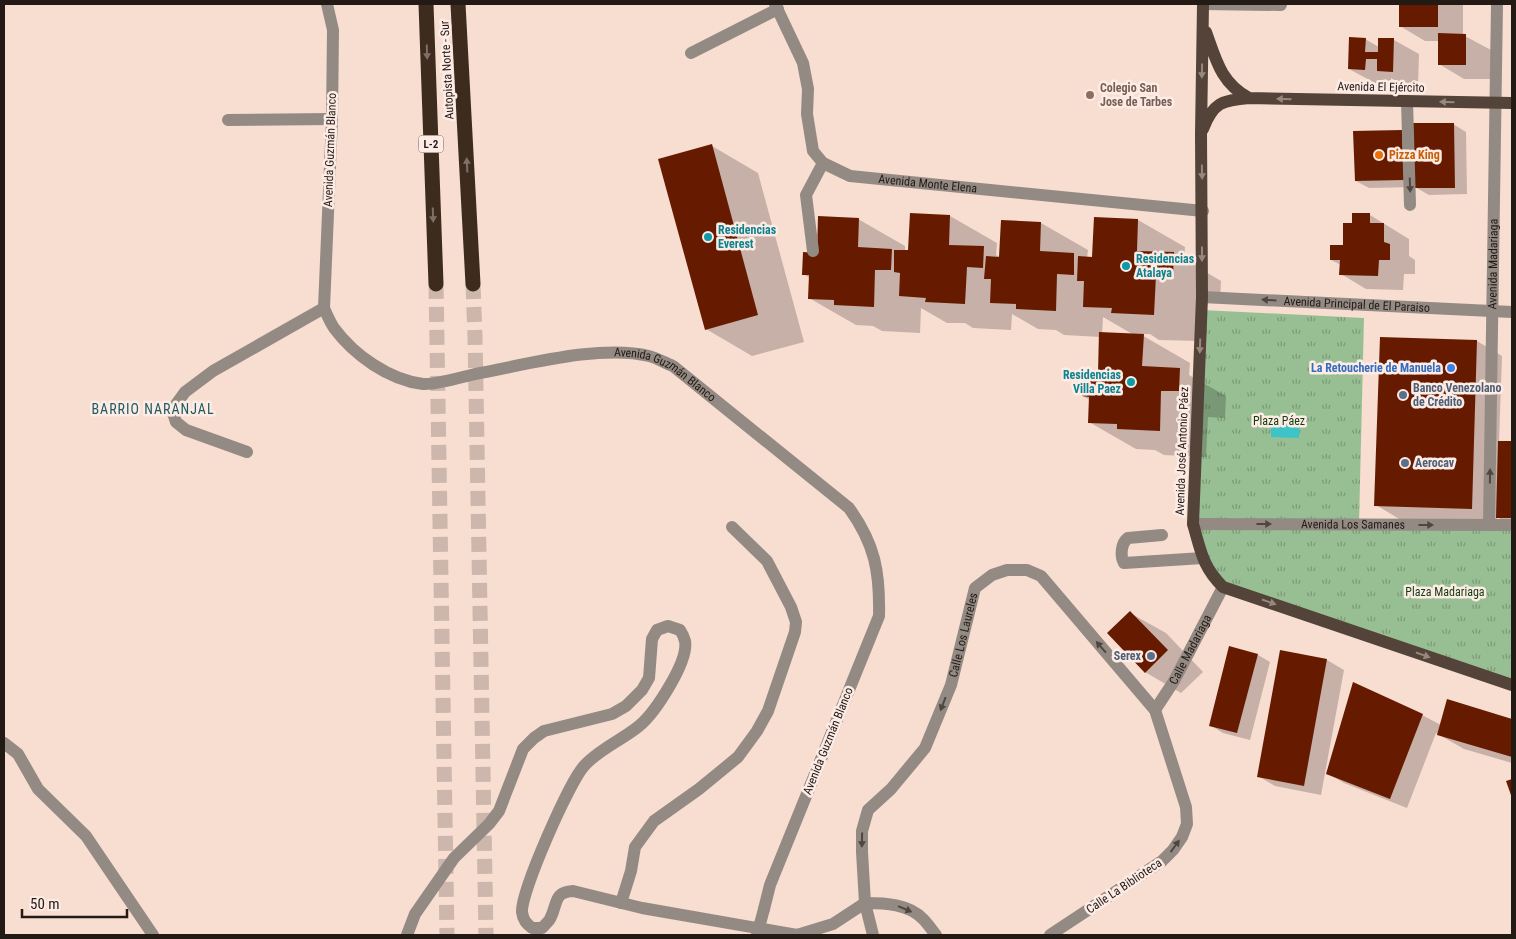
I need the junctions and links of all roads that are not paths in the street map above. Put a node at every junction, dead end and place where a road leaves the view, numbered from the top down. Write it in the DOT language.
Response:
graph roads {
  1 [pos="327,4"];
  2 [pos="426,4"];
  3 [pos="458,4"];
  4 [pos="1203,4"];
  5 [pos="1497,4"];
  6 [pos="1281,5"];
  7 [pos="776,6"];
  8 [pos="1202,22"];
  9 [pos="690,53"];
  10 [pos="1249,98"];
  11 [pos="1407,101"];
  12 [pos="1495,102"];
  13 [pos="1512,103"];
  14 [pos="332,119"];
  15 [pos="228,120"];
  16 [pos="1201,134"];
  17 [pos="822,163"];
  18 [pos="1410,205"];
  19 [pos="1203,211"];
  20 [pos="813,251"];
  21 [pos="436,284"];
  22 [pos="473,284"];
  23 [pos="1202,297"];
  24 [pos="324,308"];
  25 [pos="1492,311"];
  26 [pos="1512,312"];
  27 [pos="246,452"];
  28 [pos="1193,524"];
  29 [pos="1489,525"];
  30 [pos="1512,525"];
  31 [pos="732,527"];
  32 [pos="1162,535"];
  33 [pos="1203,558"];
  34 [pos="1223,587"];
  35 [pos="1512,685"];
  36 [pos="1155,710"];
  37 [pos="4,743"];
  38 [pos="620,903"];
  39 [pos="866,903"];
  40 [pos="153,935"];
  41 [pos="407,935"];
  42 [pos="757,935"];
  43 [pos="873,935"];
  44 [pos="936,935"];
  45 [pos="1050,935"];
  1 -- 14 [label="street, Avenida Guzmán Blanco"];
  2 -- 21 [label="highway, Autopista Norte - Sur / L-2, one-way"];
  22 -- 3 [label="highway, Autopista Norte - Sur, one-way"];
  4 -- 6 [label="street"];
  4 -- 8 [label="main road, Avenida José Antonio Páez"];
  5 -- 12 [label="street, Avenida Madariaga"];
  7 -- 9 [label="street"];
  7 -- 17 [label="street"];
  8 -- 10 [label="main road"];
  8 -- 16 [label="main road, Avenida José Antonio Páez, one-way"];
  11 -- 10 [label="main road, Avenida El Ejército, one-way"];
  10 -- 16 [label="main road, Avenida El Ejército"];
  12 -- 11 [label="main road, Avenida El Ejército, one-way"];
  11 -- 18 [label="street, one-way"];
  12 -- 13 [label="main road, Avenida El Ejército"];
  12 -- 25 [label="street, Avenida Madariaga"];
  14 -- 15 [label="street"];
  14 -- 24 [label="street, Avenida Guzmán Blanco"];
  16 -- 19 [label="main road, Avenida José Antonio Páez, one-way"];
  17 -- 19 [label="street, Avenida Monte Elena"];
  17 -- 20 [label="street"];
  19 -- 23 [label="main road, Avenida José Antonio Páez, one-way"];
  25 -- 23 [label="street, Avenida Principal de El Paraiso, one-way"];
  23 -- 28 [label="main road, Avenida José Antonio Páez, one-way"];
  24 -- 27 [label="street"];
  24 -- 42 [label="street, Avenida Guzmán Blanco, bridge"];
  25 -- 26 [label="street, Avenida Principal de El Paraiso"];
  29 -- 25 [label="street, Avenida Madariaga, one-way"];
  28 -- 29 [label="street, Avenida Los Samanes, one-way"];
  28 -- 33 [label="main road, Avenida José Antonio Páez"];
  29 -- 30 [label="street, Avenida Los Samanes"];
  31 -- 38 [label="street"];
  32 -- 33 [label="street"];
  33 -- 34 [label="main road, Avenida José Antonio Páez"];
  34 -- 35 [label="main road, one-way"];
  34 -- 36 [label="street, Calle Madariaga"];
  36 -- 39 [label="street, Calle Los Laureles, one-way"];
  45 -- 36 [label="street, Calle La Biblioteca, one-way"];
  37 -- 40 [label="street"];
  38 -- 39 [label="street"];
  38 -- 41 [label="street"];
  39 -- 43 [label="street, Calle Los Laureles"];
  39 -- 44 [label="street, one-way"];
}
